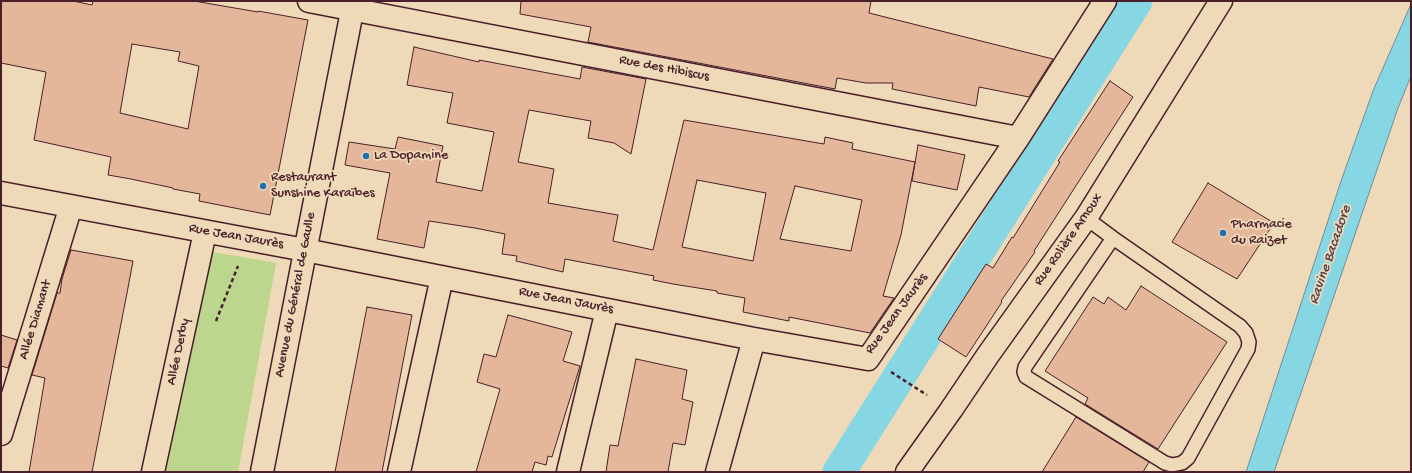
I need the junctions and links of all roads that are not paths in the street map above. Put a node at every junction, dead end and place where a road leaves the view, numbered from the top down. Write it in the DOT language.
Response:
graph roads {
  1 [pos="310,1"];
  2 [pos="1105,1"];
  3 [pos="1222,1"];
  4 [pos="353,5"];
  5 [pos="1018,138"];
  6 [pos="1,193"];
  7 [pos="71,206"];
  8 [pos="1086,218"];
  9 [pos="205,232"];
  10 [pos="1113,238"];
  11 [pos="305,250"];
  12 [pos="442,277"];
  13 [pos="607,310"];
  14 [pos="754,338"];
  15 [pos="1,434"];
  16 [pos="153,472"];
  17 [pos="262,472"];
  18 [pos="399,472"];
  19 [pos="568,472"];
  20 [pos="717,472"];
  21 [pos="907,472"];
  1 -- 4 [label="street, Rue des Hibiscus"];
  2 -- 5 [label="street"];
  3 -- 8 [label="street, Rue Rolière Arnoux"];
  4 -- 5 [label="street, Rue des Hibiscus"];
  4 -- 11 [label="street, Avenue du Général de Gaulle"];
  5 -- 14 [label="street, Rue Jean Jaurès"];
  6 -- 7 [label="street, Rue Jean Jaurès"];
  7 -- 9 [label="street, Rue Jean Jaurès"];
  7 -- 15 [label="street, Allée Diamant"];
  8 -- 10 [label="lane"];
  8 -- 21 [label="street, Rue Rolière Arnoux"];
  9 -- 11 [label="street, Rue Jean Jaurès"];
  9 -- 16 [label="street, Allée Derby"];
  10 -- 10 [label="lane"];
  11 -- 12 [label="street, Rue Jean Jaurès"];
  11 -- 17 [label="street, Avenue du Général de Gaulle"];
  12 -- 13 [label="street, Rue Jean Jaurès"];
  12 -- 18 [label="street"];
  13 -- 14 [label="street, Rue Jean Jaurès"];
  13 -- 19 [label="street"];
  14 -- 20 [label="street"];
}
